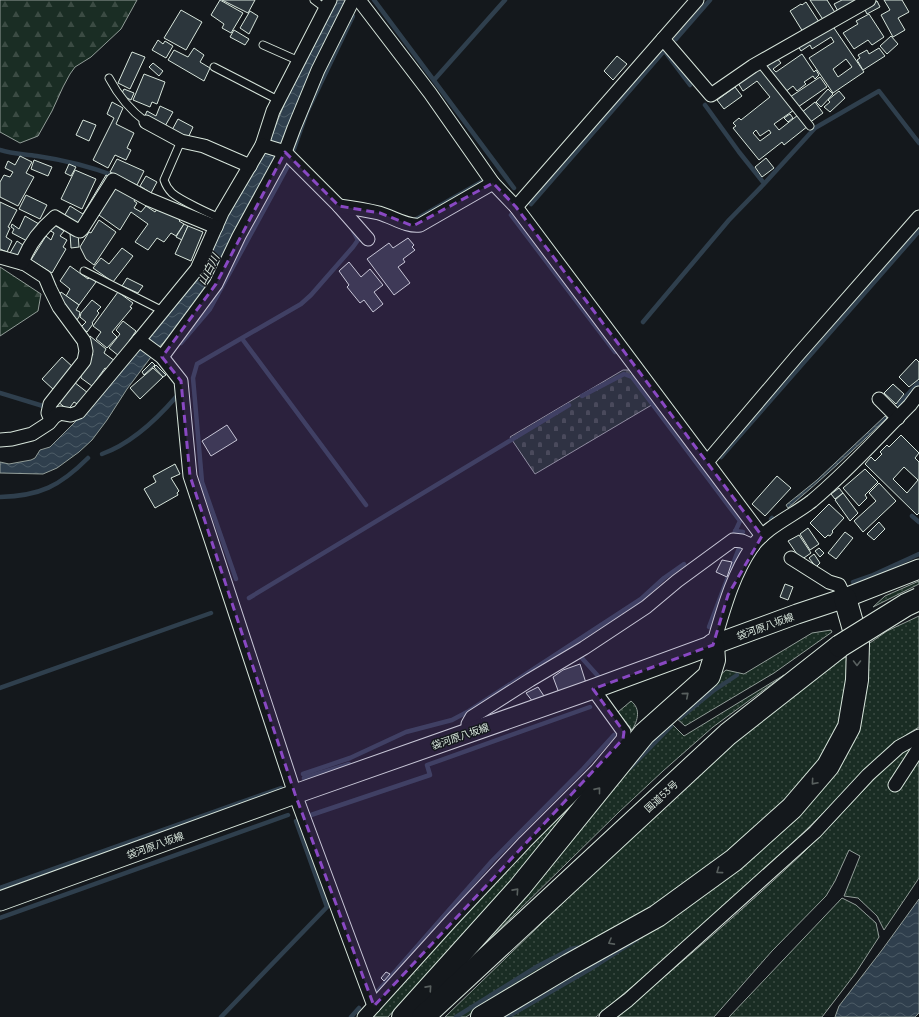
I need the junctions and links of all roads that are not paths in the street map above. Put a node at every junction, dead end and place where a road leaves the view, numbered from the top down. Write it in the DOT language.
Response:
graph roads {
  1 [pos="314,0"];
  2 [pos="353,0"];
  3 [pos="359,0"];
  4 [pos="697,0"];
  5 [pos="869,0"];
  6 [pos="328,4"];
  7 [pos="663,39"];
  8 [pos="263,45"];
  9 [pos="299,61"];
  10 [pos="760,62"];
  11 [pos="214,67"];
  12 [pos="109,78"];
  13 [pos="278,100"];
  14 [pos="146,122"];
  15 [pos="810,126"];
  16 [pos="181,141"];
  17 [pos="262,145"];
  18 [pos="285,152"];
  19 [pos="250,166"];
  20 [pos="493,183"];
  21 [pos="339,206"];
  22 [pos="516,207"];
  23 [pos="919,217"];
  24 [pos="218,222"];
  25 [pos="368,239"];
  26 [pos="0,257"];
  27 [pos="22,263"];
  28 [pos="84,271"];
  29 [pos="163,310"];
  30 [pos="139,340"];
  31 [pos="162,357"];
  32 [pos="919,393"];
  33 [pos="879,399"];
  34 [pos="898,418"];
  35 [pos="51,420"];
  36 [pos="0,440"];
  37 [pos="707,462"];
  38 [pos="757,541"];
  39 [pos="791,558"];
  40 [pos="919,569"];
  41 [pos="845,598"];
  42 [pos="919,599"];
  43 [pos="713,645"];
  44 [pos="593,689"];
  45 [pos="468,734"];
  46 [pos="919,736"];
  47 [pos="919,748"];
  48 [pos="895,785"];
  49 [pos="295,794"];
  50 [pos="0,901"];
  51 [pos="374,1006"];
  52 [pos="364,1017"];
  53 [pos="403,1017"];
  54 [pos="423,1017"];
  55 [pos="482,1017"];
  56 [pos="606,1017"];
  1 -- 6 [label="lane"];
  2 -- 18 [label="street"];
  3 -- 20 [label="street"];
  4 -- 7 [label="street"];
  5 -- 10 [label="street"];
  6 -- 9 [label="street"];
  7 -- 10 [label="street"];
  7 -- 22 [label="street"];
  8 -- 9 [label="lane"];
  9 -- 13 [label="street"];
  10 -- 15 [label="lane"];
  11 -- 13 [label="lane"];
  12 -- 14 [label="lane"];
  13 -- 17 [label="street"];
  14 -- 16 [label="street"];
  16 -- 19 [label="street"];
  16 -- 24 [label="lane"];
  17 -- 18 [label="street"];
  17 -- 19 [label="street"];
  18 -- 21 [label="street"];
  18 -- 31 [label="street"];
  19 -- 24 [label="street"];
  20 -- 21 [label="street"];
  20 -- 22 [label="street"];
  21 -- 25 [label="street"];
  22 -- 37 [label="street"];
  23 -- 37 [label="street"];
  24 -- 27 [label="street"];
  24 -- 29 [label="street"];
  26 -- 27 [label="street"];
  27 -- 35 [label="street"];
  28 -- 29 [label="lane"];
  29 -- 30 [label="street"];
  30 -- 31 [label="street"];
  30 -- 35 [label="street"];
  31 -- 49 [label="street"];
  32 -- 34 [label="street"];
  33 -- 34 [label="street"];
  34 -- 38 [label="street"];
  35 -- 36 [label="street"];
  37 -- 38 [label="street"];
  38 -- 43 [label="street"];
  38 -- 45 [label="street"];
  39 -- 41 [label="street"];
  40 -- 41 [label="main road, 袋河原八坂線"];
  41 -- 43 [label="main road, 袋河原八坂線"];
  41 -- 55 [label="highway, one-way"];
  42 -- 54 [label="highway, 国道53号, bridge"];
  43 -- 44 [label="main road, 袋河原八坂線"];
  53 -- 43 [label="highway, one-way"];
  44 -- 45 [label="main road, 袋河原八坂線"];
  44 -- 51 [label="street"];
  45 -- 49 [label="main road, 袋河原八坂線"];
  46 -- 56 [label="street"];
  47 -- 48 [label="street"];
  49 -- 50 [label="main road, 袋河原八坂線"];
  49 -- 51 [label="street"];
  51 -- 52 [label="street"];
}
